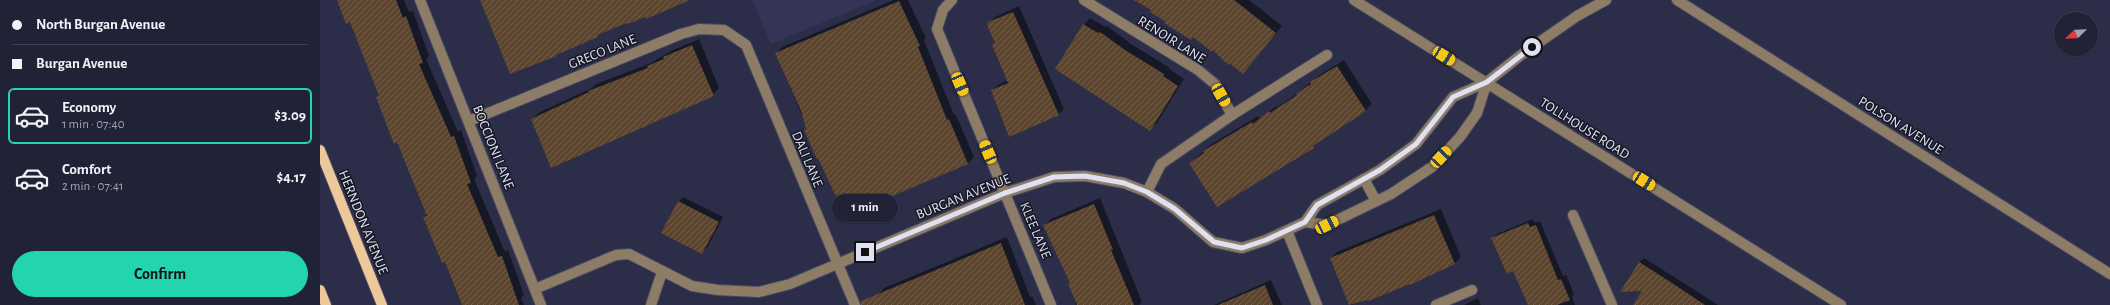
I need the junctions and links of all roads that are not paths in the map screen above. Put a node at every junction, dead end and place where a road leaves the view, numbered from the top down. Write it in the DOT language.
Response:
graph roads {
  1 [pos="420,0"];
  2 [pos="952,0"];
  3 [pos="1084,0"];
  4 [pos="1354,0"];
  5 [pos="1606,0"];
  6 [pos="1677,0"];
  7 [pos="746,45"];
  8 [pos="1327,55"];
  9 [pos="1487,82"];
  10 [pos="1232,115"];
  11 [pos="468,121"];
  12 [pos="320,150"];
  13 [pos="1364,179"];
  14 [pos="1147,192"];
  15 [pos="1005,193"];
  16 [pos="1376,201"];
  17 [pos="1573,215"];
  18 [pos="1305,222"];
  19 [pos="1286,231"];
  20 [pos="837,264"];
  21 [pos="662,272"];
  22 [pos="2110,274"];
  23 [pos="535,289"];
  24 [pos="320,290"];
  25 [pos="1472,290"];
  26 [pos="326,305"];
  27 [pos="382,305"];
  28 [pos="541,305"];
  29 [pos="651,305"];
  30 [pos="855,305"];
  31 [pos="1052,305"];
  32 [pos="1318,305"];
  33 [pos="1436,305"];
  34 [pos="1612,305"];
  35 [pos="1841,305"];
  1 -- 11 [label="street, BOCCIONI LANE"];
  2 -- 15 [label="street, KLEE LANE"];
  3 -- 10 [label="street, RENOIR LANE"];
  4 -- 9 [label="street, TOLLHOUSE ROAD"];
  5 -- 9 [label="street, BURGAN AVENUE"];
  6 -- 22 [label="street, POLSON AVENUE"];
  7 -- 11 [label="street, GRECO LANE"];
  7 -- 20 [label="street, DALI LANE"];
  8 -- 10 [label="street"];
  9 -- 13 [label="street, BURGAN AVENUE"];
  9 -- 16 [label="street"];
  9 -- 35 [label="street, TOLLHOUSE ROAD"];
  10 -- 14 [label="street"];
  11 -- 23 [label="street, BOCCIONI LANE"];
  12 -- 27 [label="main road, HERNDON AVENUE"];
  13 -- 16 [label="street"];
  13 -- 18 [label="street, BURGAN AVENUE"];
  14 -- 15 [label="street, BURGAN AVENUE"];
  14 -- 19 [label="street, BURGAN AVENUE"];
  15 -- 20 [label="street, BURGAN AVENUE"];
  15 -- 31 [label="street, KLEE LANE"];
  16 -- 18 [label="street"];
  17 -- 34 [label="street"];
  18 -- 19 [label="street, BURGAN AVENUE"];
  19 -- 32 [label="street"];
  20 -- 21 [label="street, BURGAN AVENUE"];
  20 -- 30 [label="street, DALI LANE"];
  21 -- 23 [label="street, BURGAN AVENUE"];
  21 -- 29 [label="street"];
  23 -- 28 [label="street, BOCCIONI LANE"];
  24 -- 26 [label="main road"];
  25 -- 33 [label="street"];
}
